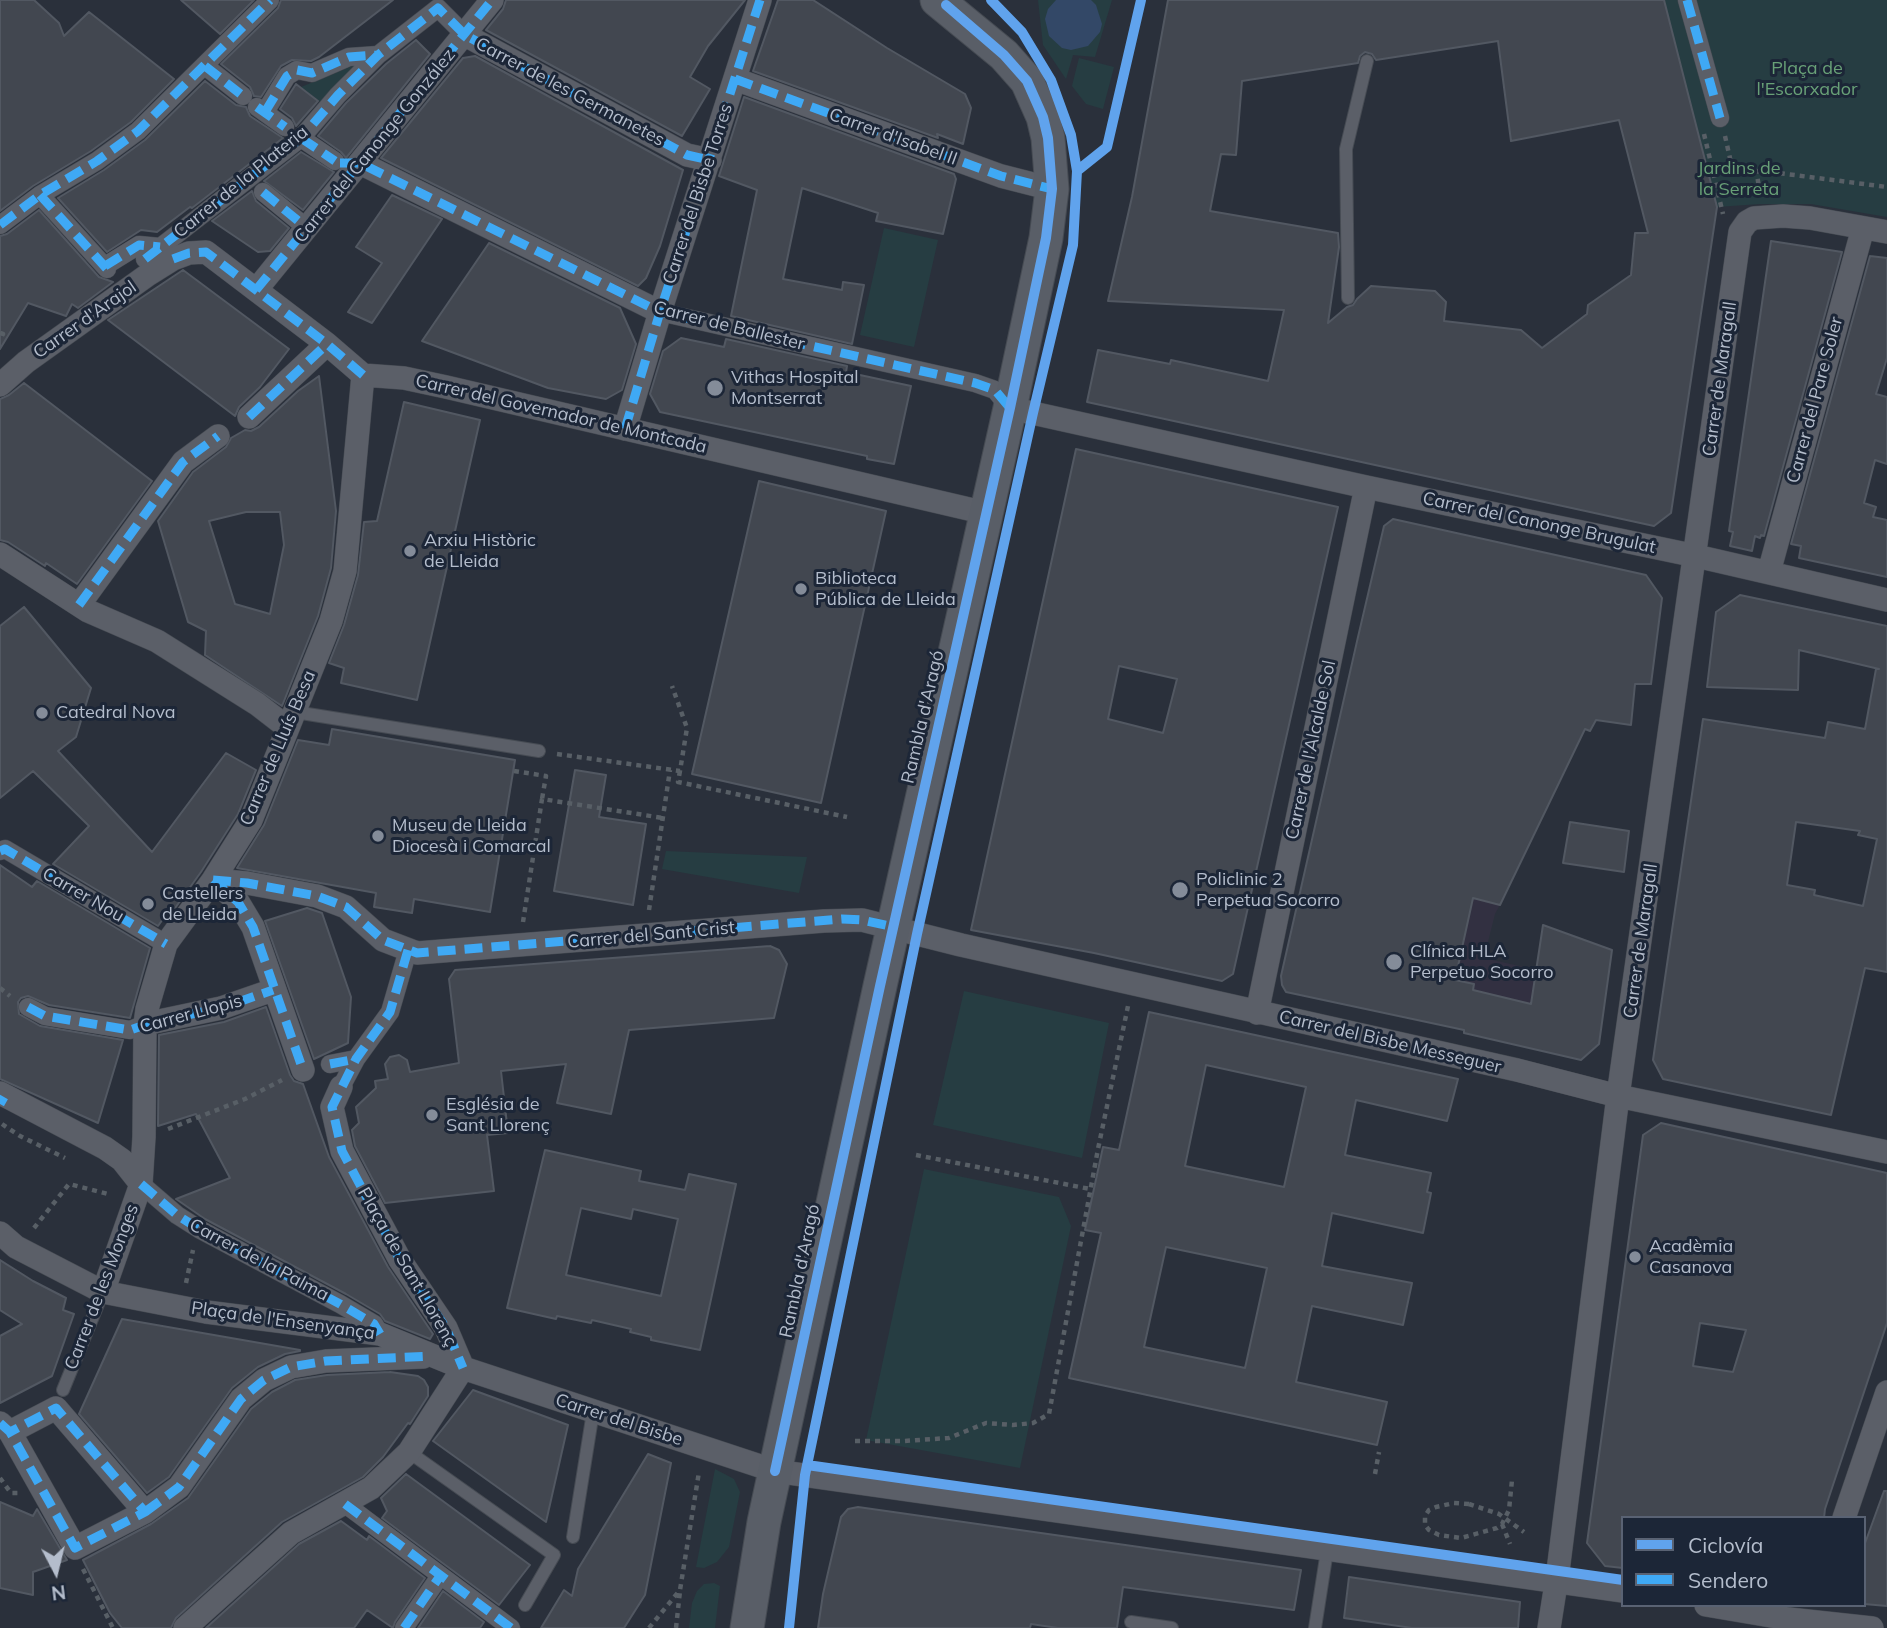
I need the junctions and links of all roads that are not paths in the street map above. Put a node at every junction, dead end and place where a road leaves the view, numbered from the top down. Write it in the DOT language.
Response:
graph roads {
  1 [pos="270,0"];
  2 [pos="492,0"];
  3 [pos="760,0"];
  4 [pos="1687,0"];
  5 [pos="946,2"];
  6 [pos="438,8"];
  7 [pos="465,35"];
  8 [pos="378,55"];
  9 [pos="1367,61"];
  10 [pos="205,66"];
  11 [pos="735,79"];
  12 [pos="255,105"];
  13 [pos="1720,118"];
  14 [pos="285,127"];
  15 [pos="301,138"];
  16 [pos="710,160"];
  17 [pos="345,162"];
  18 [pos="256,186"];
  19 [pos="1052,189"];
  20 [pos="40,195"];
  21 [pos="0,225"];
  22 [pos="1863,228"];
  23 [pos="308,229"];
  24 [pos="1887,232"];
  25 [pos="167,253"];
  26 [pos="145,259"];
  27 [pos="256,290"];
  28 [pos="1348,298"];
  29 [pos="660,312"];
  30 [pos="327,344"];
  31 [pos="363,375"];
  32 [pos="0,385"];
  33 [pos="1010,408"];
  34 [pos="249,417"];
  35 [pos="625,429"];
  36 [pos="218,436"];
  37 [pos="1366,487"];
  38 [pos="986,513"];
  39 [pos="0,554"];
  40 [pos="1696,556"];
  41 [pos="1769,572"];
  42 [pos="1887,600"];
  43 [pos="79,606"];
  44 [pos="291,720"];
  45 [pos="539,751"];
  46 [pos="0,851"];
  47 [pos="213,880"];
  48 [pos="894,927"];
  49 [pos="166,944"];
  50 [pos="408,950"];
  51 [pos="273,990"];
  52 [pos="28,1007"];
  53 [pos="1257,1013"];
  54 [pos="145,1024"];
  55 [pos="356,1059"];
  56 [pos="330,1064"];
  57 [pos="303,1070"];
  58 [pos="341,1087"];
  59 [pos="1618,1096"];
  60 [pos="1,1098"];
  61 [pos="1887,1152"];
  62 [pos="141,1184"];
  63 [pos="0,1233"];
  64 [pos="103,1292"];
  65 [pos="380,1334"];
  66 [pos="431,1356"];
  67 [pos="463,1368"];
  68 [pos="63,1390"];
  69 [pos="1887,1392"];
  70 [pos="593,1412"];
  71 [pos="5,1427"];
  72 [pos="409,1452"];
  73 [pos="775,1471"];
  74 [pos="345,1504"];
  75 [pos="145,1512"];
  76 [pos="1845,1516"];
  77 [pos="573,1537"];
  78 [pos="1326,1551"];
  79 [pos="440,1576"];
  80 [pos="1556,1582"];
  81 [pos="1621,1591"];
  82 [pos="525,1605"];
  83 [pos="1722,1607"];
  84 [pos="1810,1618"];
  85 [pos="1131,1622"];
  86 [pos="184,1628"];
  87 [pos="404,1628"];
  88 [pos="511,1628"];
  89 [pos="747,1628"];
  90 [pos="1172,1628"];
  91 [pos="1315,1628"];
  92 [pos="1549,1628"];
  93 [pos="1872,1628"];
  1 -- 10 [label="street"];
  2 -- 7 [label="street, Carrer del Canonge González"];
  3 -- 11 [label="street, Carrer del Bisbe Torres"];
  4 -- 13 [label="street"];
  5 -- 19 [label="main road, Rambla d'Aragó"];
  6 -- 7 [label="street, Carrer de les Germanetes"];
  6 -- 8 [label="street, Carrer de la Plateria"];
  7 -- 16 [label="street, Carrer de les Germanetes"];
  7 -- 17 [label="street, Carrer del Canonge González"];
  8 -- 12 [label="street"];
  8 -- 15 [label="street, Carrer de la Plateria"];
  9 -- 28 [label="lane"];
  10 -- 12 [label="street"];
  10 -- 20 [label="street"];
  11 -- 16 [label="street, Carrer del Bisbe Torres"];
  11 -- 19 [label="street, Carrer d'Isabel II"];
  12 -- 14 [label="street"];
  15 -- 17 [label="street, Carrer de Ballester"];
  15 -- 18 [label="street, Carrer de la Plateria"];
  16 -- 29 [label="street, Carrer del Bisbe Torres"];
  17 -- 23 [label="street, Carrer del Canonge González"];
  17 -- 29 [label="street, Carrer de Ballester"];
  18 -- 23 [label="street"];
  18 -- 25 [label="street, Carrer de la Plateria"];
  19 -- 33 [label="main road, Rambla d'Aragó"];
  20 -- 21 [label="street"];
  20 -- 25 [label="street, Carrer de la Plateria"];
  22 -- 24 [label="street"];
  22 -- 40 [label="street, Carrer de Maragall"];
  22 -- 41 [label="street, Carrer del Pare Soler"];
  23 -- 27 [label="street, Carrer del Canonge González"];
  25 -- 26 [label="street, Carrer de la Plateria"];
  25 -- 27 [label="street"];
  25 -- 32 [label="street, Carrer d'Arajol"];
  27 -- 30 [label="street"];
  29 -- 33 [label="street, Carrer de Ballester"];
  29 -- 35 [label="street, Carrer del Bisbe Torres"];
  30 -- 31 [label="street"];
  30 -- 34 [label="street"];
  31 -- 35 [label="street, Carrer del Governador de Montcada"];
  31 -- 44 [label="street, Carrer de Lluís Besa"];
  33 -- 37 [label="street, Carrer del Canonge Brugulat"];
  33 -- 38 [label="main road, Rambla d'Aragó"];
  35 -- 38 [label="street, Carrer del Governador de Montcada"];
  36 -- 43 [label="street"];
  37 -- 40 [label="street, Carrer del Canonge Brugulat"];
  37 -- 53 [label="street, Carrer de l'Alcalde Sol"];
  38 -- 48 [label="main road, Rambla d'Aragó"];
  39 -- 43 [label="street"];
  40 -- 41 [label="street, Carrer del Canonge Brugulat"];
  40 -- 59 [label="street, Carrer de Maragall"];
  41 -- 42 [label="street, Carrer del Canonge Brugulat"];
  43 -- 44 [label="street"];
  44 -- 45 [label="lane"];
  44 -- 47 [label="street, Carrer de Lluís Besa"];
  46 -- 49 [label="street, Carrer Nou"];
  47 -- 49 [label="street, Carrer de Lluís Besa"];
  47 -- 50 [label="street"];
  47 -- 51 [label="street"];
  48 -- 50 [label="street, Carrer del Sant Crist"];
  48 -- 53 [label="street, Carrer del Bisbe Messeguer"];
  48 -- 73 [label="main road, Rambla d'Aragó"];
  49 -- 54 [label="street, Carrer de Lluís Besa"];
  50 -- 55 [label="street"];
  51 -- 54 [label="street, Carrer Llopis"];
  51 -- 57 [label="street"];
  52 -- 54 [label="street, Carrer Llopis"];
  53 -- 59 [label="street, Carrer del Bisbe Messeguer"];
  54 -- 62 [label="street, Carrer de Lluís Besa"];
  55 -- 56 [label="street"];
  55 -- 58 [label="street"];
  58 -- 67 [label="street, Plaça de Sant Llorenç"];
  59 -- 61 [label="street, Carrer del Bisbe Messeguer"];
  59 -- 80 [label="street, Carrer de Maragall"];
  60 -- 62 [label="street, Carrer de la Palma"];
  62 -- 64 [label="street, Carrer de les Monges"];
  62 -- 65 [label="street, Carrer de la Palma"];
  63 -- 64 [label="street, Plaça de l'Ensenyança"];
  64 -- 65 [label="street, Plaça de l'Ensenyança"];
  64 -- 68 [label="lane, Carrer de les Monges"];
  65 -- 66 [label="street, Plaça de l'Ensenyança"];
  66 -- 67 [label="street, Plaça de l'Ensenyança"];
  66 -- 75 [label="street"];
  67 -- 70 [label="street, Carrer del Bisbe"];
  67 -- 72 [label="street"];
  69 -- 76 [label="street"];
  70 -- 73 [label="street, Carrer del Bisbe"];
  70 -- 77 [label="lane"];
  71 -- 75 [label="street"];
  71 -- 75 [label="street"];
  72 -- 74 [label="street"];
  72 -- 82 [label="lane"];
  73 -- 78 [label="street, Carrer del Bisbe"];
  73 -- 89 [label="main road, Rambla d'Aragó"];
  74 -- 79 [label="street"];
  74 -- 86 [label="street"];
  78 -- 80 [label="street, Carrer del Bisbe"];
  78 -- 91 [label="lane"];
  79 -- 87 [label="street"];
  79 -- 88 [label="street"];
  80 -- 81 [label="street, Carrer del Bisbe"];
  80 -- 92 [label="street, Carrer de Maragall"];
  83 -- 84 [label="street"];
  84 -- 93 [label="street"];
  85 -- 90 [label="lane"];
}
